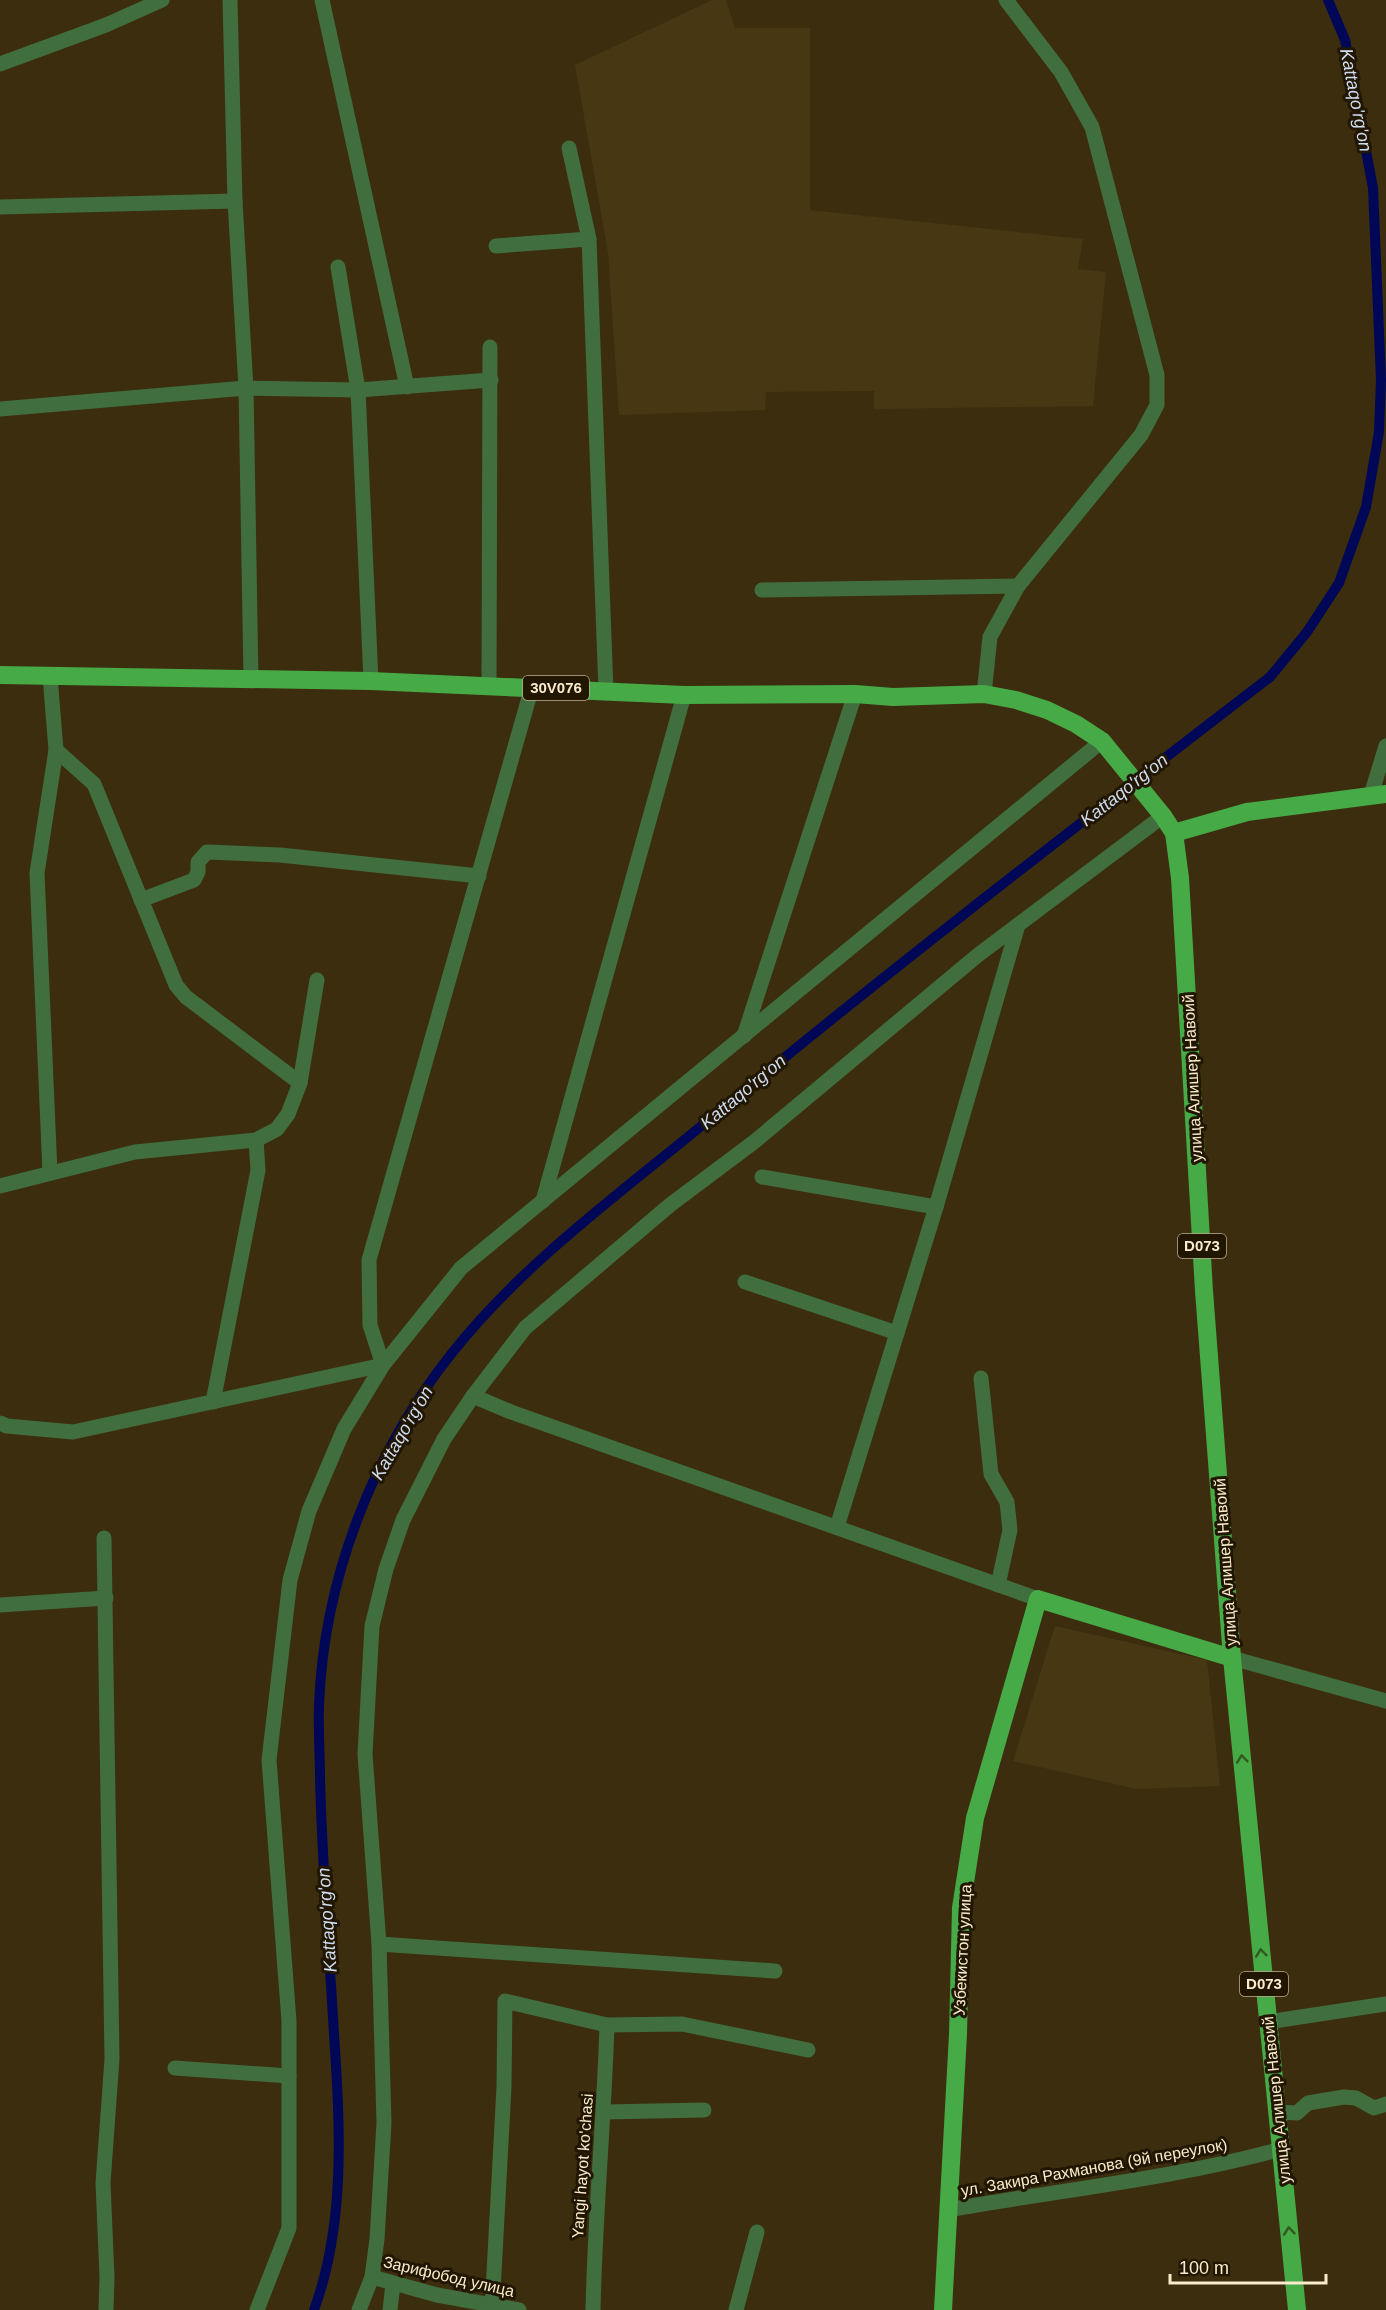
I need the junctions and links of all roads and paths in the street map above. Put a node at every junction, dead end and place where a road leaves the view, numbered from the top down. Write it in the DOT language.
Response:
graph roads {
  1 [pos="162,0"];
  2 [pos="230,0"];
  3 [pos="322,0"];
  4 [pos="1006,0"];
  5 [pos="0,64"];
  6 [pos="569,148"];
  7 [pos="235,201"];
  8 [pos="0,207"];
  9 [pos="589,239"];
  10 [pos="496,246"];
  11 [pos="339,267"];
  12 [pos="490,347"];
  13 [pos="491,380"];
  14 [pos="407,387"];
  15 [pos="246,388"];
  16 [pos="358,390"];
  17 [pos="0,409"];
  18 [pos="1018,586"];
  19 [pos="762,590"];
  20 [pos="0,675"];
  21 [pos="50,676"];
  22 [pos="251,679"];
  23 [pos="371,681"];
  24 [pos="489,685"];
  25 [pos="532,687"];
  26 [pos="606,691"];
  27 [pos="855,694"];
  28 [pos="984,694"];
  29 [pos="684,695"];
  30 [pos="1102,741"];
  31 [pos="1386,746"];
  32 [pos="56,750"];
  33 [pos="1378,795"];
  34 [pos="1163,816"];
  35 [pos="1174,833"];
  36 [pos="479,876"];
  37 [pos="141,900"];
  38 [pos="1018,925"];
  39 [pos="317,980"];
  40 [pos="744,1036"];
  41 [pos="300,1083"];
  42 [pos="256,1140"];
  43 [pos="50,1173"];
  44 [pos="762,1177"];
  45 [pos="0,1186"];
  46 [pos="543,1200"];
  47 [pos="936,1207"];
  48 [pos="745,1282"];
  49 [pos="897,1332"];
  50 [pos="383,1365"];
  51 [pos="981,1378"];
  52 [pos="473,1396"];
  53 [pos="213,1402"];
  54 [pos="0,1423"];
  55 [pos="837,1527"];
  56 [pos="104,1538"];
  57 [pos="998,1585"];
  58 [pos="106,1598"];
  59 [pos="1038,1599"];
  60 [pos="0,1605"];
  61 [pos="1232,1658"];
  62 [pos="1386,1701"];
  63 [pos="379,1944"];
  64 [pos="775,1971"];
  65 [pos="1386,2004"];
  66 [pos="1268,2022"];
  67 [pos="607,2025"];
  68 [pos="808,2050"];
  69 [pos="175,2068"];
  70 [pos="289,2076"];
  71 [pos="1386,2104"];
  72 [pos="704,2110"];
  73 [pos="604,2112"];
  74 [pos="1278,2112"];
  75 [pos="1281,2149"];
  76 [pos="948,2210"];
  77 [pos="758,2232"];
  78 [pos="372,2277"];
  79 [pos="393,2284"];
  80 [pos="492,2307"];
  81 [pos="106,2310"];
  82 [pos="257,2310"];
  83 [pos="359,2310"];
  84 [pos="390,2310"];
  85 [pos="519,2310"];
  86 [pos="593,2310"];
  87 [pos="736,2310"];
  88 [pos="943,2310"];
  89 [pos="1297,2310"];
  1 -- 5 [label="street"];
  2 -- 7 [label="street"];
  3 -- 14 [label="street"];
  4 -- 18 [label="street"];
  6 -- 9 [label="street"];
  7 -- 8 [label="street"];
  7 -- 15 [label="street"];
  9 -- 10 [label="street"];
  9 -- 26 [label="street"];
  11 -- 16 [label="street"];
  12 -- 13 [label="street"];
  13 -- 14 [label="street"];
  13 -- 24 [label="street"];
  14 -- 16 [label="street"];
  15 -- 16 [label="street"];
  15 -- 17 [label="street"];
  15 -- 22 [label="street"];
  16 -- 23 [label="street"];
  18 -- 19 [label="street"];
  18 -- 28 [label="street"];
  20 -- 21 [label="main road, 30V076"];
  21 -- 22 [label="main road, 30V076"];
  21 -- 32 [label="street"];
  22 -- 23 [label="main road, 30V076"];
  23 -- 24 [label="main road, 30V076"];
  24 -- 25 [label="main road, 30V076"];
  25 -- 26 [label="main road, 30V076"];
  25 -- 36 [label="street"];
  26 -- 29 [label="main road, 30V076"];
  27 -- 28 [label="main road, 30V076"];
  27 -- 29 [label="main road, 30V076"];
  27 -- 40 [label="street"];
  28 -- 30 [label="main road, 30V076"];
  29 -- 46 [label="street"];
  30 -- 34 [label="main road, 30V076"];
  30 -- 40 [label="street"];
  31 -- 33 [label="street"];
  32 -- 37 [label="street"];
  32 -- 43 [label="street"];
  33 -- 35 [label="main road"];
  34 -- 35 [label="main road, улица Алишер Навоий / 30V076"];
  34 -- 38 [label="street"];
  35 -- 61 [label="main road, улица Алишер Навоий / D073"];
  36 -- 37 [label="street"];
  36 -- 50 [label="street"];
  37 -- 41 [label="street"];
  38 -- 47 [label="street"];
  38 -- 52 [label="street"];
  39 -- 41 [label="street"];
  40 -- 46 [label="street"];
  41 -- 42 [label="street"];
  42 -- 43 [label="street"];
  42 -- 53 [label="street"];
  43 -- 45 [label="street"];
  44 -- 47 [label="street"];
  46 -- 50 [label="street"];
  47 -- 49 [label="street"];
  48 -- 49 [label="street"];
  49 -- 55 [label="street"];
  50 -- 53 [label="street"];
  50 -- 70 [label="street"];
  51 -- 57 [label="street"];
  52 -- 55 [label="street"];
  52 -- 63 [label="street"];
  53 -- 54 [label="street"];
  55 -- 57 [label="street"];
  56 -- 58 [label="street"];
  57 -- 59 [label="street"];
  58 -- 60 [label="street"];
  58 -- 81 [label="street"];
  59 -- 61 [label="main road"];
  59 -- 76 [label="main road, Узбекистон улица"];
  61 -- 62 [label="street"];
  66 -- 61 [label="main road, улица Алишер Навоий / D073, one-way"];
  63 -- 64 [label="street"];
  63 -- 78 [label="street"];
  65 -- 66 [label="street"];
  66 -- 74 [label="main road, улица Алишер Навоий / D073"];
  67 -- 68 [label="street"];
  67 -- 73 [label="street, Yangi hayot ko'chasi"];
  67 -- 80 [label="street"];
  69 -- 70 [label="street"];
  70 -- 82 [label="street"];
  71 -- 74 [label="street"];
  72 -- 73 [label="street"];
  73 -- 86 [label="street, Yangi hayot ko'chasi"];
  74 -- 75 [label="main road, улица Алишер Навоий / D073"];
  75 -- 76 [label="street, ул. Закира Рахманова (9й переулок)"];
  89 -- 75 [label="main road, улица Алишер Навоий / D073, one-way"];
  76 -- 88 [label="main road, Узбекистон улица"];
  77 -- 87 [label="street"];
  78 -- 79 [label="street, Зарифобод улица"];
  78 -- 83 [label="street"];
  79 -- 80 [label="street, Зарифобод улица"];
  79 -- 84 [label="street"];
  80 -- 85 [label="street, Зарифобод улица"];
}
